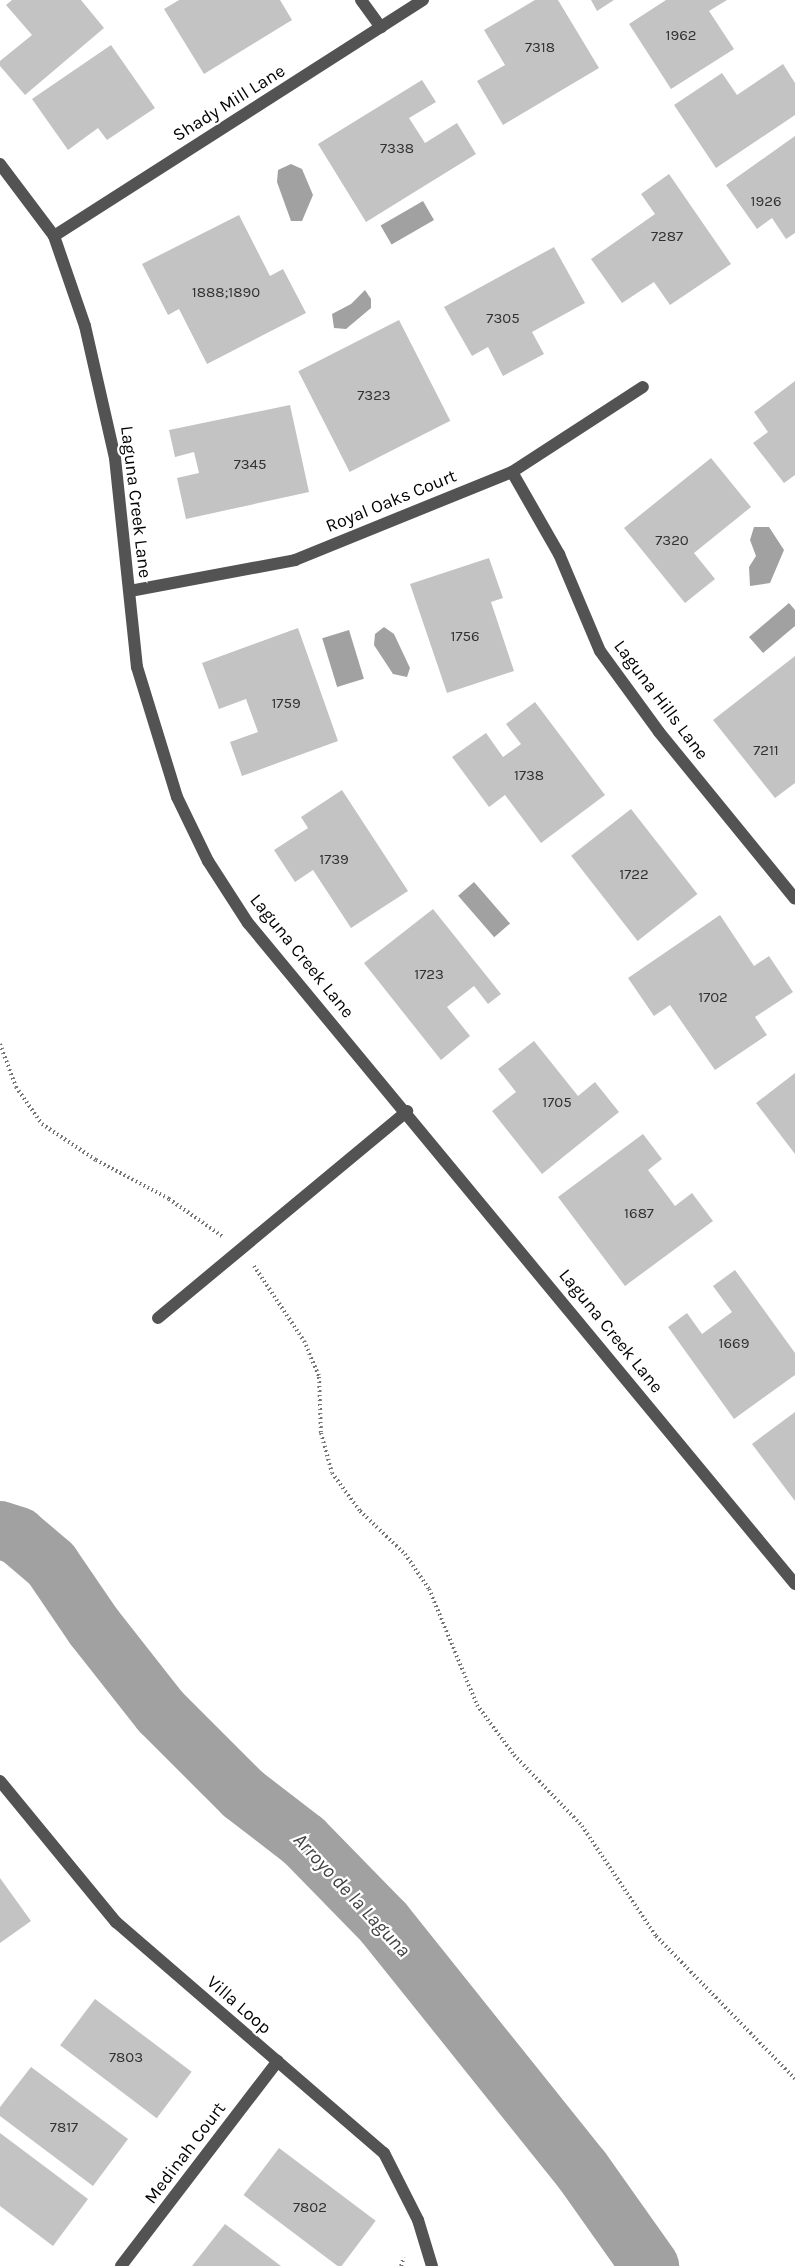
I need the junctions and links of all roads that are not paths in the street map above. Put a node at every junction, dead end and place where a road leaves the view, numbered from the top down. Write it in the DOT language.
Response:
graph roads {
  1 [pos="362,0"];
  2 [pos="423,0"];
  3 [pos="381,28"];
  4 [pos="0,164"];
  5 [pos="54,236"];
  6 [pos="643,387"];
  7 [pos="512,472"];
  8 [pos="130,591"];
  9 [pos="795,899"];
  10 [pos="407,1111"];
  11 [pos="158,1318"];
  12 [pos="795,1584"];
  13 [pos="0,1781"];
  14 [pos="278,2061"];
  15 [pos="121,2266"];
  16 [pos="432,2266"];
  1 -- 3 [label="street"];
  2 -- 3 [label="street, Shady Mill Lane"];
  3 -- 5 [label="street, Shady Mill Lane"];
  4 -- 5 [label="street, Laguna Creek Lane"];
  5 -- 8 [label="street, Laguna Creek Lane"];
  6 -- 7 [label="street, Royal Oaks Court"];
  7 -- 8 [label="street, Royal Oaks Court"];
  7 -- 9 [label="street, Laguna Hills Lane"];
  8 -- 10 [label="street, Laguna Creek Lane"];
  10 -- 11 [label="street"];
  10 -- 12 [label="street, Laguna Creek Lane"];
  13 -- 14 [label="street, Villa Loop"];
  14 -- 15 [label="street, Medinah Court"];
  14 -- 16 [label="street, Villa Loop"];
}
